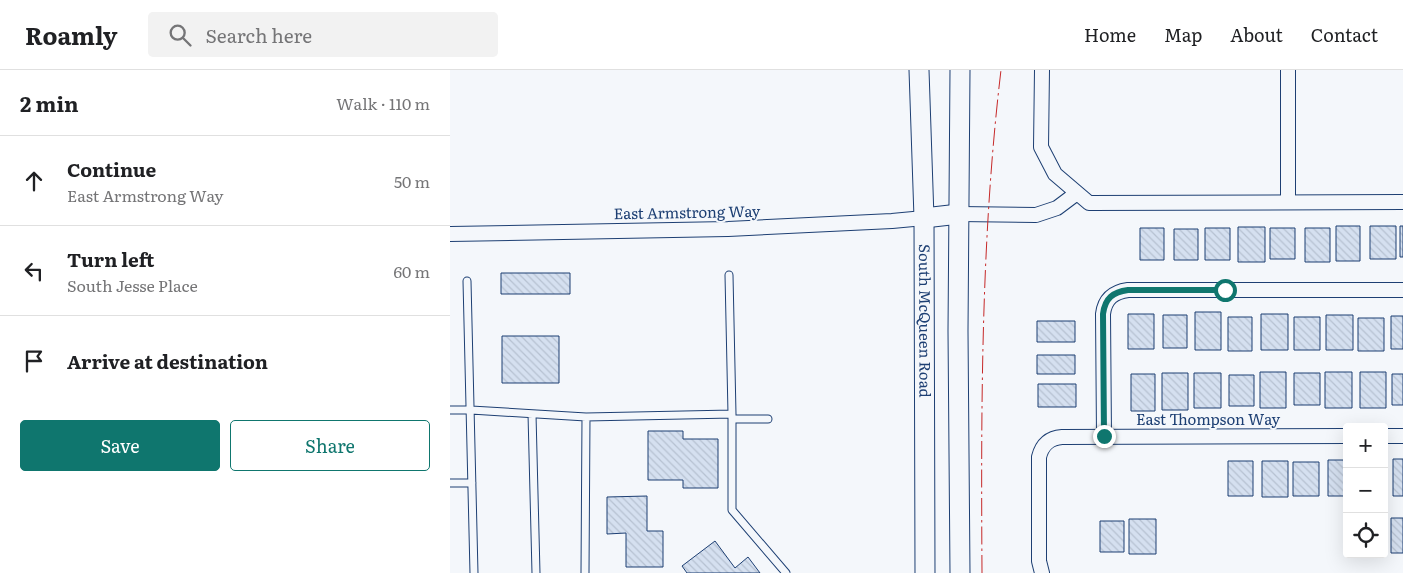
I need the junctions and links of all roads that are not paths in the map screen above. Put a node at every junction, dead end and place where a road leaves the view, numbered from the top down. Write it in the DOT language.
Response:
graph roads {
  1 [pos="919,70"];
  2 [pos="960,70"];
  3 [pos="1042,70"];
  4 [pos="1288,70"];
  5 [pos="1078,193"];
  6 [pos="1288,202"];
  7 [pos="1403,202"];
  8 [pos="959,214"];
  9 [pos="924,218"];
  10 [pos="450,234"];
  11 [pos="729,275"];
  12 [pos="467,281"];
  13 [pos="1403,290"];
  14 [pos="450,410"];
  15 [pos="471,410"];
  16 [pos="532,414"];
  17 [pos="732,416"];
  18 [pos="586,417"];
  19 [pos="768,419"];
  20 [pos="1104,436"];
  21 [pos="1343,436"];
  22 [pos="1388,436"];
  23 [pos="1403,436"];
  24 [pos="472,482"];
  25 [pos="450,483"];
  26 [pos="474,573"];
  27 [pos="536,573"];
  28 [pos="585,573"];
  29 [pos="786,573"];
  30 [pos="925,573"];
  31 [pos="960,573"];
  32 [pos="1042,573"];
  1 -- 9 [label="main road, South McQueen Road"];
  2 -- 8 [label="main road"];
  3 -- 5 [label="street"];
  4 -- 6 [label="street"];
  5 -- 6 [label="street"];
  5 -- 8 [label="street"];
  6 -- 7 [label="street"];
  8 -- 9 [label="main road"];
  8 -- 31 [label="main road"];
  9 -- 10 [label="street, East Armstrong Way"];
  9 -- 30 [label="main road, South McQueen Road"];
  11 -- 17 [label="lane"];
  12 -- 15 [label="lane"];
  13 -- 20 [label="street"];
  14 -- 15 [label="lane"];
  15 -- 16 [label="lane"];
  15 -- 24 [label="lane"];
  16 -- 18 [label="lane"];
  16 -- 27 [label="lane"];
  17 -- 18 [label="lane"];
  17 -- 19 [label="lane"];
  17 -- 29 [label="lane"];
  18 -- 28 [label="lane"];
  20 -- 21 [label="street, East Thompson Way"];
  20 -- 32 [label="street, East Thompson Way"];
  22 -- 23 [label="street"];
  24 -- 25 [label="lane"];
  24 -- 26 [label="lane"];
}
